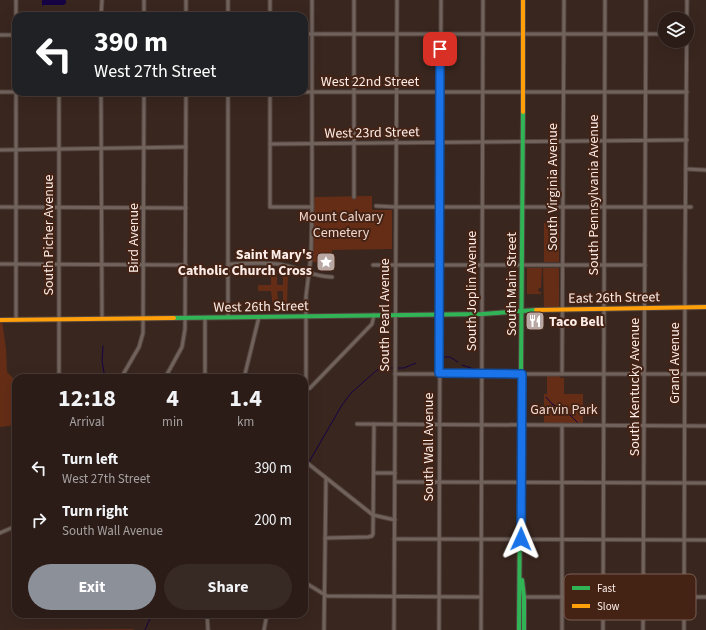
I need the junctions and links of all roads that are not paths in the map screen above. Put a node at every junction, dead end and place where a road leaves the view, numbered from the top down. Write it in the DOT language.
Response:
graph roads {
  1 [pos="16,0"];
  2 [pos="102,0"];
  3 [pos="144,0"];
  4 [pos="186,0"];
  5 [pos="228,0"];
  6 [pos="270,0"];
  7 [pos="312,0"];
  8 [pos="354,0"];
  9 [pos="397,0"];
  10 [pos="441,0"];
  11 [pos="483,0"];
  12 [pos="523,0"];
  13 [pos="564,0"];
  14 [pos="605,0"];
  15 [pos="646,0"];
  16 [pos="687,0"];
  17 [pos="16,12"];
  18 [pos="102,12"];
  19 [pos="144,12"];
  20 [pos="186,12"];
  21 [pos="228,12"];
  22 [pos="270,12"];
  23 [pos="687,12"];
  24 [pos="308,34"];
  25 [pos="312,34"];
  26 [pos="354,34"];
  27 [pos="397,34"];
  28 [pos="441,34"];
  29 [pos="483,34"];
  30 [pos="523,34"];
  31 [pos="564,34"];
  32 [pos="605,34"];
  33 [pos="646,34"];
  34 [pos="658,34"];
  35 [pos="0,35"];
  36 [pos="12,35"];
  37 [pos="687,48"];
  38 [pos="0,92"];
  39 [pos="12,92"];
  40 [pos="308,92"];
  41 [pos="312,92"];
  42 [pos="354,92"];
  43 [pos="396,92"];
  44 [pos="440,92"];
  45 [pos="482,92"];
  46 [pos="523,92"];
  47 [pos="564,92"];
  48 [pos="605,92"];
  49 [pos="645,92"];
  50 [pos="687,92"];
  51 [pos="16,96"];
  52 [pos="59,96"];
  53 [pos="102,96"];
  54 [pos="144,96"];
  55 [pos="186,96"];
  56 [pos="228,96"];
  57 [pos="270,96"];
  58 [pos="645,140"];
  59 [pos="687,140"];
  60 [pos="563,141"];
  61 [pos="604,141"];
  62 [pos="440,142"];
  63 [pos="482,142"];
  64 [pos="523,142"];
  65 [pos="354,143"];
  66 [pos="396,143"];
  67 [pos="270,144"];
  68 [pos="312,144"];
  69 [pos="144,147"];
  70 [pos="186,147"];
  71 [pos="59,148"];
  72 [pos="102,148"];
  73 [pos="0,150"];
  74 [pos="16,150"];
  75 [pos="686,169"];
  76 [pos="706,170"];
  77 [pos="354,197"];
  78 [pos="376,206"];
  79 [pos="0,207"];
  80 [pos="16,207"];
  81 [pos="59,207"];
  82 [pos="102,207"];
  83 [pos="144,207"];
  84 [pos="312,207"];
  85 [pos="396,207"];
  86 [pos="440,207"];
  87 [pos="482,207"];
  88 [pos="563,207"];
  89 [pos="604,207"];
  90 [pos="645,207"];
  91 [pos="686,207"];
  92 [pos="691,207"];
  93 [pos="186,208"];
  94 [pos="523,208"];
  95 [pos="0,264"];
  96 [pos="16,264"];
  97 [pos="60,264"];
  98 [pos="102,264"];
  99 [pos="228,264"];
  100 [pos="482,264"];
  101 [pos="522,264"];
  102 [pos="563,264"];
  103 [pos="144,265"];
  104 [pos="186,265"];
  105 [pos="373,265"];
  106 [pos="396,265"];
  107 [pos="440,265"];
  108 [pos="604,265"];
  109 [pos="645,265"];
  110 [pos="309,273"];
  111 [pos="332,277"];
  112 [pos="645,307"];
  113 [pos="685,307"];
  114 [pos="706,307"];
  115 [pos="604,309"];
  116 [pos="522,310"];
  117 [pos="563,310"];
  118 [pos="440,314"];
  119 [pos="482,314"];
  120 [pos="374,315"];
  121 [pos="396,315"];
  122 [pos="306,316"];
  123 [pos="228,317"];
  124 [pos="259,317"];
  125 [pos="144,318"];
  126 [pos="186,318"];
  127 [pos="205,318"];
  128 [pos="102,319"];
  129 [pos="0,320"];
  130 [pos="16,320"];
  131 [pos="59,320"];
  132 [pos="439,373"];
  133 [pos="59,374"];
  134 [pos="123,374"];
  135 [pos="168,374"];
  136 [pos="205,374"];
  137 [pos="245,374"];
  138 [pos="305,374"];
  139 [pos="395,374"];
  140 [pos="481,374"];
  141 [pos="522,374"];
  142 [pos="562,374"];
  143 [pos="604,374"];
  144 [pos="645,374"];
  145 [pos="685,374"];
  146 [pos="706,374"];
  147 [pos="308,389"];
  148 [pos="358,424"];
  149 [pos="374,424"];
  150 [pos="395,424"];
  151 [pos="439,424"];
  152 [pos="481,424"];
  153 [pos="522,425"];
  154 [pos="562,425"];
  155 [pos="603,425"];
  156 [pos="645,426"];
  157 [pos="685,426"];
  158 [pos="706,426"];
  159 [pos="308,466"];
  160 [pos="374,473"];
  161 [pos="395,473"];
  162 [pos="326,478"];
  163 [pos="395,482"];
  164 [pos="439,482"];
  165 [pos="481,482"];
  166 [pos="521,482"];
  167 [pos="562,482"];
  168 [pos="603,482"];
  169 [pos="644,483"];
  170 [pos="685,483"];
  171 [pos="706,483"];
  172 [pos="373,515"];
  173 [pos="395,520"];
  174 [pos="12,528"];
  175 [pos="0,533"];
  176 [pos="325,538"];
  177 [pos="394,539"];
  178 [pos="439,539"];
  179 [pos="481,539"];
  180 [pos="521,539"];
  181 [pos="562,539"];
  182 [pos="603,540"];
  183 [pos="644,540"];
  184 [pos="685,540"];
  185 [pos="706,540"];
  186 [pos="520,569"];
  187 [pos="602,574"];
  188 [pos="644,574"];
  189 [pos="685,574"];
  190 [pos="308,585"];
  191 [pos="324,595"];
  192 [pos="394,596"];
  193 [pos="439,597"];
  194 [pos="480,597"];
  195 [pos="524,597"];
  196 [pos="562,597"];
  197 [pos="207,618"];
  198 [pos="266,618"];
  199 [pos="603,620"];
  200 [pos="643,620"];
  201 [pos="684,620"];
  202 [pos="208,630"];
  203 [pos="264,630"];
  204 [pos="324,630"];
  205 [pos="394,630"];
  206 [pos="439,630"];
  207 [pos="481,630"];
  208 [pos="518,630"];
  209 [pos="524,630"];
  210 [pos="562,630"];
  211 [pos="603,630"];
  212 [pos="643,630"];
  213 [pos="684,630"];
  1 -- 17 [label="street"];
  2 -- 18 [label="street"];
  3 -- 19 [label="street"];
  4 -- 20 [label="street"];
  5 -- 21 [label="street"];
  6 -- 22 [label="street"];
  7 -- 25 [label="street"];
  8 -- 26 [label="street"];
  9 -- 27 [label="street, South Pearl Avenue"];
  10 -- 28 [label="street, South Wall Avenue"];
  11 -- 29 [label="street, South Joplin Avenue"];
  12 -- 30 [label="main road, South Main Street"];
  13 -- 31 [label="street, South Virginia Avenue"];
  14 -- 32 [label="street, South Pennsylvania Avenue"];
  15 -- 33 [label="street, South Kentucky Avenue"];
  16 -- 23 [label="street, Grand Avenue"];
  24 -- 25 [label="street"];
  25 -- 26 [label="street"];
  25 -- 41 [label="street"];
  26 -- 27 [label="street"];
  26 -- 42 [label="street"];
  27 -- 28 [label="street"];
  27 -- 43 [label="street, South Pearl Avenue"];
  28 -- 29 [label="street"];
  28 -- 44 [label="street, South Wall Avenue"];
  29 -- 30 [label="street"];
  29 -- 45 [label="street, South Joplin Avenue"];
  30 -- 31 [label="street"];
  30 -- 46 [label="main road, South Main Street"];
  31 -- 32 [label="street"];
  31 -- 47 [label="street, South Virginia Avenue"];
  32 -- 33 [label="street"];
  32 -- 48 [label="street, South Pennsylvania Avenue"];
  33 -- 34 [label="street"];
  33 -- 49 [label="street, South Kentucky Avenue"];
  35 -- 36 [label="street"];
  37 -- 50 [label="street, Grand Avenue"];
  38 -- 39 [label="street, West 22nd Street"];
  40 -- 41 [label="street, West 22nd Street"];
  41 -- 42 [label="street, West 22nd Street"];
  41 -- 68 [label="street"];
  42 -- 43 [label="street, West 22nd Street"];
  42 -- 65 [label="street"];
  43 -- 44 [label="street, West 22nd Street"];
  43 -- 66 [label="street, South Pearl Avenue"];
  44 -- 45 [label="street, West 22nd Street"];
  44 -- 62 [label="street, South Wall Avenue"];
  45 -- 46 [label="street, West 22nd Street"];
  45 -- 63 [label="street, South Joplin Avenue"];
  46 -- 47 [label="street, West 22nd Street"];
  46 -- 64 [label="main road, South Main Street"];
  47 -- 48 [label="street, West 22nd Street"];
  47 -- 60 [label="street, South Virginia Avenue"];
  48 -- 49 [label="street, West 22nd Street"];
  48 -- 61 [label="street, South Pennsylvania Avenue"];
  49 -- 50 [label="street, West 22nd Street"];
  49 -- 58 [label="street, South Kentucky Avenue"];
  50 -- 59 [label="street, Grand Avenue"];
  51 -- 74 [label="street"];
  52 -- 71 [label="street, South Picher Avenue"];
  53 -- 72 [label="street"];
  54 -- 69 [label="street, Bird Avenue"];
  55 -- 70 [label="street"];
  56 -- 99 [label="street"];
  57 -- 67 [label="street"];
  58 -- 59 [label="street, West 23rd Street"];
  58 -- 61 [label="street, West 23rd Street"];
  58 -- 90 [label="street, South Kentucky Avenue"];
  59 -- 75 [label="street, Grand Avenue"];
  60 -- 61 [label="street, West 23rd Street"];
  60 -- 64 [label="street, West 23rd Street"];
  60 -- 88 [label="street, South Virginia Avenue"];
  61 -- 89 [label="street, South Pennsylvania Avenue"];
  62 -- 63 [label="street, West 23rd Street"];
  62 -- 66 [label="street, West 23rd Street"];
  62 -- 86 [label="street, South Wall Avenue"];
  63 -- 64 [label="street, West 23rd Street"];
  63 -- 87 [label="street, South Joplin Avenue"];
  64 -- 94 [label="main road, South Main Street"];
  65 -- 66 [label="street, West 23rd Street"];
  65 -- 68 [label="street, West 23rd Street"];
  65 -- 77 [label="street"];
  66 -- 85 [label="street, South Pearl Avenue"];
  67 -- 68 [label="street, West 23rd Street"];
  67 -- 84 [label="street"];
  68 -- 84 [label="street"];
  69 -- 70 [label="street"];
  69 -- 72 [label="street"];
  69 -- 83 [label="street, Bird Avenue"];
  70 -- 93 [label="street"];
  71 -- 72 [label="street"];
  71 -- 74 [label="street"];
  71 -- 81 [label="street, South Picher Avenue"];
  72 -- 82 [label="street"];
  73 -- 74 [label="street"];
  74 -- 80 [label="street"];
  75 -- 76 [label="street"];
  75 -- 91 [label="street, Grand Avenue"];
  78 -- 85 [label="street"];
  79 -- 80 [label="street"];
  80 -- 81 [label="street"];
  80 -- 96 [label="street"];
  81 -- 82 [label="street"];
  81 -- 97 [label="street, South Picher Avenue"];
  82 -- 83 [label="street"];
  82 -- 98 [label="street"];
  83 -- 93 [label="street"];
  83 -- 103 [label="street, Bird Avenue"];
  84 -- 110 [label="street"];
  85 -- 86 [label="street"];
  85 -- 106 [label="street, South Pearl Avenue"];
  86 -- 87 [label="street"];
  86 -- 107 [label="street, South Wall Avenue"];
  87 -- 94 [label="street"];
  87 -- 100 [label="street, South Joplin Avenue"];
  88 -- 89 [label="street"];
  88 -- 94 [label="street"];
  88 -- 102 [label="street, South Virginia Avenue"];
  89 -- 90 [label="street"];
  89 -- 108 [label="street, South Pennsylvania Avenue"];
  90 -- 91 [label="street"];
  90 -- 109 [label="street, South Kentucky Avenue"];
  91 -- 92 [label="street"];
  91 -- 113 [label="street, Grand Avenue"];
  93 -- 104 [label="street"];
  94 -- 101 [label="main road, South Main Street"];
  95 -- 96 [label="street"];
  96 -- 97 [label="street"];
  96 -- 130 [label="street"];
  97 -- 98 [label="street"];
  97 -- 131 [label="street, South Picher Avenue"];
  98 -- 103 [label="street"];
  98 -- 128 [label="street"];
  99 -- 110 [label="street"];
  99 -- 123 [label="street"];
  100 -- 101 [label="street"];
  100 -- 107 [label="street"];
  100 -- 119 [label="street, South Joplin Avenue"];
  101 -- 102 [label="street"];
  101 -- 116 [label="main road, South Main Street"];
  102 -- 108 [label="street"];
  102 -- 117 [label="street, South Virginia Avenue"];
  103 -- 104 [label="street"];
  103 -- 125 [label="street, Bird Avenue"];
  104 -- 126 [label="street"];
  105 -- 106 [label="street"];
  106 -- 107 [label="street"];
  106 -- 121 [label="street, South Pearl Avenue"];
  107 -- 118 [label="street, South Wall Avenue"];
  108 -- 109 [label="street"];
  108 -- 115 [label="street, South Pennsylvania Avenue"];
  109 -- 112 [label="street, South Kentucky Avenue"];
  110 -- 111 [label="street"];
  110 -- 122 [label="street"];
  112 -- 113 [label="main road, East 26th Street"];
  112 -- 115 [label="main road, East 26th Street"];
  112 -- 144 [label="street, South Kentucky Avenue"];
  113 -- 114 [label="main road, East 26th Street"];
  113 -- 145 [label="street, Grand Avenue"];
  115 -- 117 [label="main road, East 26th Street"];
  115 -- 143 [label="street, South Pennsylvania Avenue"];
  116 -- 117 [label="main road, East 26th Street"];
  116 -- 119 [label="main road, West 26th Street"];
  116 -- 141 [label="main road, South Main Street"];
  117 -- 142 [label="street, South Virginia Avenue"];
  118 -- 119 [label="main road, West 26th Street"];
  118 -- 121 [label="main road, West 26th Street"];
  118 -- 132 [label="street, South Wall Avenue"];
  119 -- 140 [label="street, South Joplin Avenue"];
  120 -- 121 [label="main road, West 26th Street"];
  120 -- 122 [label="main road, West 26th Street"];
  120 -- 147 [label="street"];
  121 -- 139 [label="street, South Pearl Avenue"];
  122 -- 124 [label="main road, West 26th Street"];
  122 -- 138 [label="street"];
  123 -- 124 [label="main road, West 26th Street"];
  123 -- 127 [label="main road, West 26th Street"];
  124 -- 137 [label="street"];
  125 -- 126 [label="main road, West 26th Street"];
  125 -- 128 [label="main road, West 26th Street"];
  125 -- 134 [label="street, Bird Avenue"];
  126 -- 127 [label="main road, West 26th Street"];
  126 -- 135 [label="street"];
  127 -- 136 [label="street"];
  128 -- 131 [label="main road, West 26th Street"];
  129 -- 130 [label="main road, West 26th Street"];
  130 -- 131 [label="main road, West 26th Street"];
  131 -- 133 [label="street, South Picher Avenue"];
  132 -- 139 [label="street"];
  132 -- 140 [label="street"];
  132 -- 151 [label="street, South Wall Avenue"];
  139 -- 150 [label="street, South Pearl Avenue"];
  140 -- 141 [label="street"];
  140 -- 152 [label="street, South Joplin Avenue"];
  141 -- 142 [label="street"];
  141 -- 153 [label="main road, South Main Street"];
  142 -- 143 [label="street"];
  143 -- 144 [label="street"];
  143 -- 155 [label="street, South Pennsylvania Avenue"];
  144 -- 145 [label="street"];
  144 -- 156 [label="street, South Kentucky Avenue"];
  145 -- 146 [label="street"];
  145 -- 157 [label="street, Grand Avenue"];
  148 -- 149 [label="street"];
  149 -- 150 [label="street"];
  149 -- 160 [label="street"];
  150 -- 151 [label="street"];
  150 -- 161 [label="street, South Pearl Avenue"];
  151 -- 152 [label="street"];
  151 -- 164 [label="street, South Wall Avenue"];
  152 -- 153 [label="street"];
  152 -- 165 [label="street, South Joplin Avenue"];
  153 -- 154 [label="street"];
  153 -- 166 [label="main road, South Main Street"];
  154 -- 155 [label="street"];
  154 -- 167 [label="street"];
  155 -- 156 [label="street"];
  155 -- 168 [label="street, South Pennsylvania Avenue"];
  156 -- 157 [label="street"];
  156 -- 169 [label="street, South Kentucky Avenue"];
  157 -- 158 [label="street"];
  157 -- 170 [label="street, Grand Avenue"];
  159 -- 162 [label="street"];
  160 -- 161 [label="street"];
  160 -- 172 [label="street"];
  161 -- 163 [label="street, South Pearl Avenue"];
  162 -- 172 [label="street"];
  162 -- 176 [label="street"];
  163 -- 164 [label="street"];
  163 -- 173 [label="street, South Pearl Avenue"];
  164 -- 165 [label="street"];
  164 -- 178 [label="street, South Wall Avenue"];
  165 -- 166 [label="street"];
  165 -- 179 [label="street, South Joplin Avenue"];
  166 -- 167 [label="street"];
  166 -- 180 [label="main road, South Main Street"];
  167 -- 168 [label="street"];
  167 -- 181 [label="street"];
  168 -- 169 [label="street"];
  168 -- 182 [label="street, South Pennsylvania Avenue"];
  169 -- 170 [label="street"];
  169 -- 183 [label="street, South Kentucky Avenue"];
  170 -- 171 [label="street"];
  170 -- 184 [label="street, Grand Avenue"];
  172 -- 173 [label="street"];
  172 -- 176 [label="street"];
  173 -- 177 [label="street, South Pearl Avenue"];
  174 -- 175 [label="street"];
  176 -- 191 [label="street"];
  177 -- 178 [label="street"];
  177 -- 192 [label="street, South Pearl Avenue"];
  178 -- 179 [label="street"];
  178 -- 193 [label="street, South Wall Avenue"];
  179 -- 180 [label="street"];
  179 -- 194 [label="street, South Joplin Avenue"];
  180 -- 181 [label="street"];
  180 -- 186 [label="main road, South Main Street"];
  181 -- 182 [label="street"];
  181 -- 196 [label="street"];
  182 -- 183 [label="street"];
  182 -- 187 [label="street, South Pennsylvania Avenue"];
  183 -- 184 [label="street"];
  183 -- 188 [label="street, South Kentucky Avenue"];
  184 -- 185 [label="street"];
  184 -- 189 [label="street, Grand Avenue"];
  186 -- 195 [label="main road, South Main Street"];
  186 -- 208 [label="main road, South Main Street"];
  190 -- 191 [label="street"];
  191 -- 192 [label="street"];
  191 -- 204 [label="street"];
  192 -- 193 [label="street"];
  192 -- 205 [label="street, South Pearl Avenue"];
  193 -- 194 [label="street"];
  193 -- 206 [label="street, South Wall Avenue"];
  194 -- 207 [label="street, South Joplin Avenue"];
  195 -- 196 [label="street"];
  195 -- 209 [label="main road, South Main Street"];
  196 -- 210 [label="street"];
  197 -- 202 [label="street"];
  198 -- 203 [label="street"];
  199 -- 211 [label="street, South Pennsylvania Avenue"];
  200 -- 212 [label="street, South Kentucky Avenue"];
  201 -- 213 [label="street, Grand Avenue"];
}
